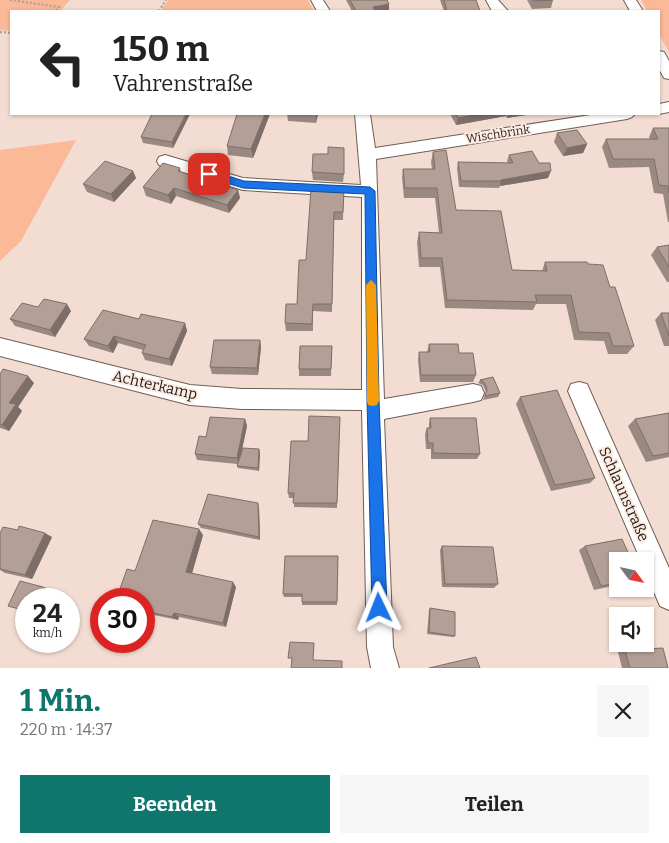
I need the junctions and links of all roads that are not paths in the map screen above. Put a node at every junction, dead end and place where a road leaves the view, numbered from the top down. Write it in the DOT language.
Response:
graph roads {
  1 [pos="492,0"];
  2 [pos="499,10"];
  3 [pos="660,57"];
  4 [pos="669,75"];
  5 [pos="362,115"];
  6 [pos="621,115"];
  7 [pos="368,155"];
  8 [pos="166,161"];
  9 [pos="370,191"];
  10 [pos="0,347"];
  11 [pos="579,391"];
  12 [pos="473,393"];
  13 [pos="373,405"];
  14 [pos="669,596"];
  15 [pos="385,668"];
  1 -- 2 [label="street"];
  3 -- 4 [label="street"];
  5 -- 7 [label="street"];
  6 -- 7 [label="street, Wischbrink"];
  7 -- 9 [label="street"];
  8 -- 9 [label="street"];
  9 -- 13 [label="street"];
  10 -- 13 [label="street, Achterkamp"];
  11 -- 14 [label="street, Schlaunstraße"];
  12 -- 13 [label="street, Achterkamp"];
  13 -- 15 [label="street"];
}
